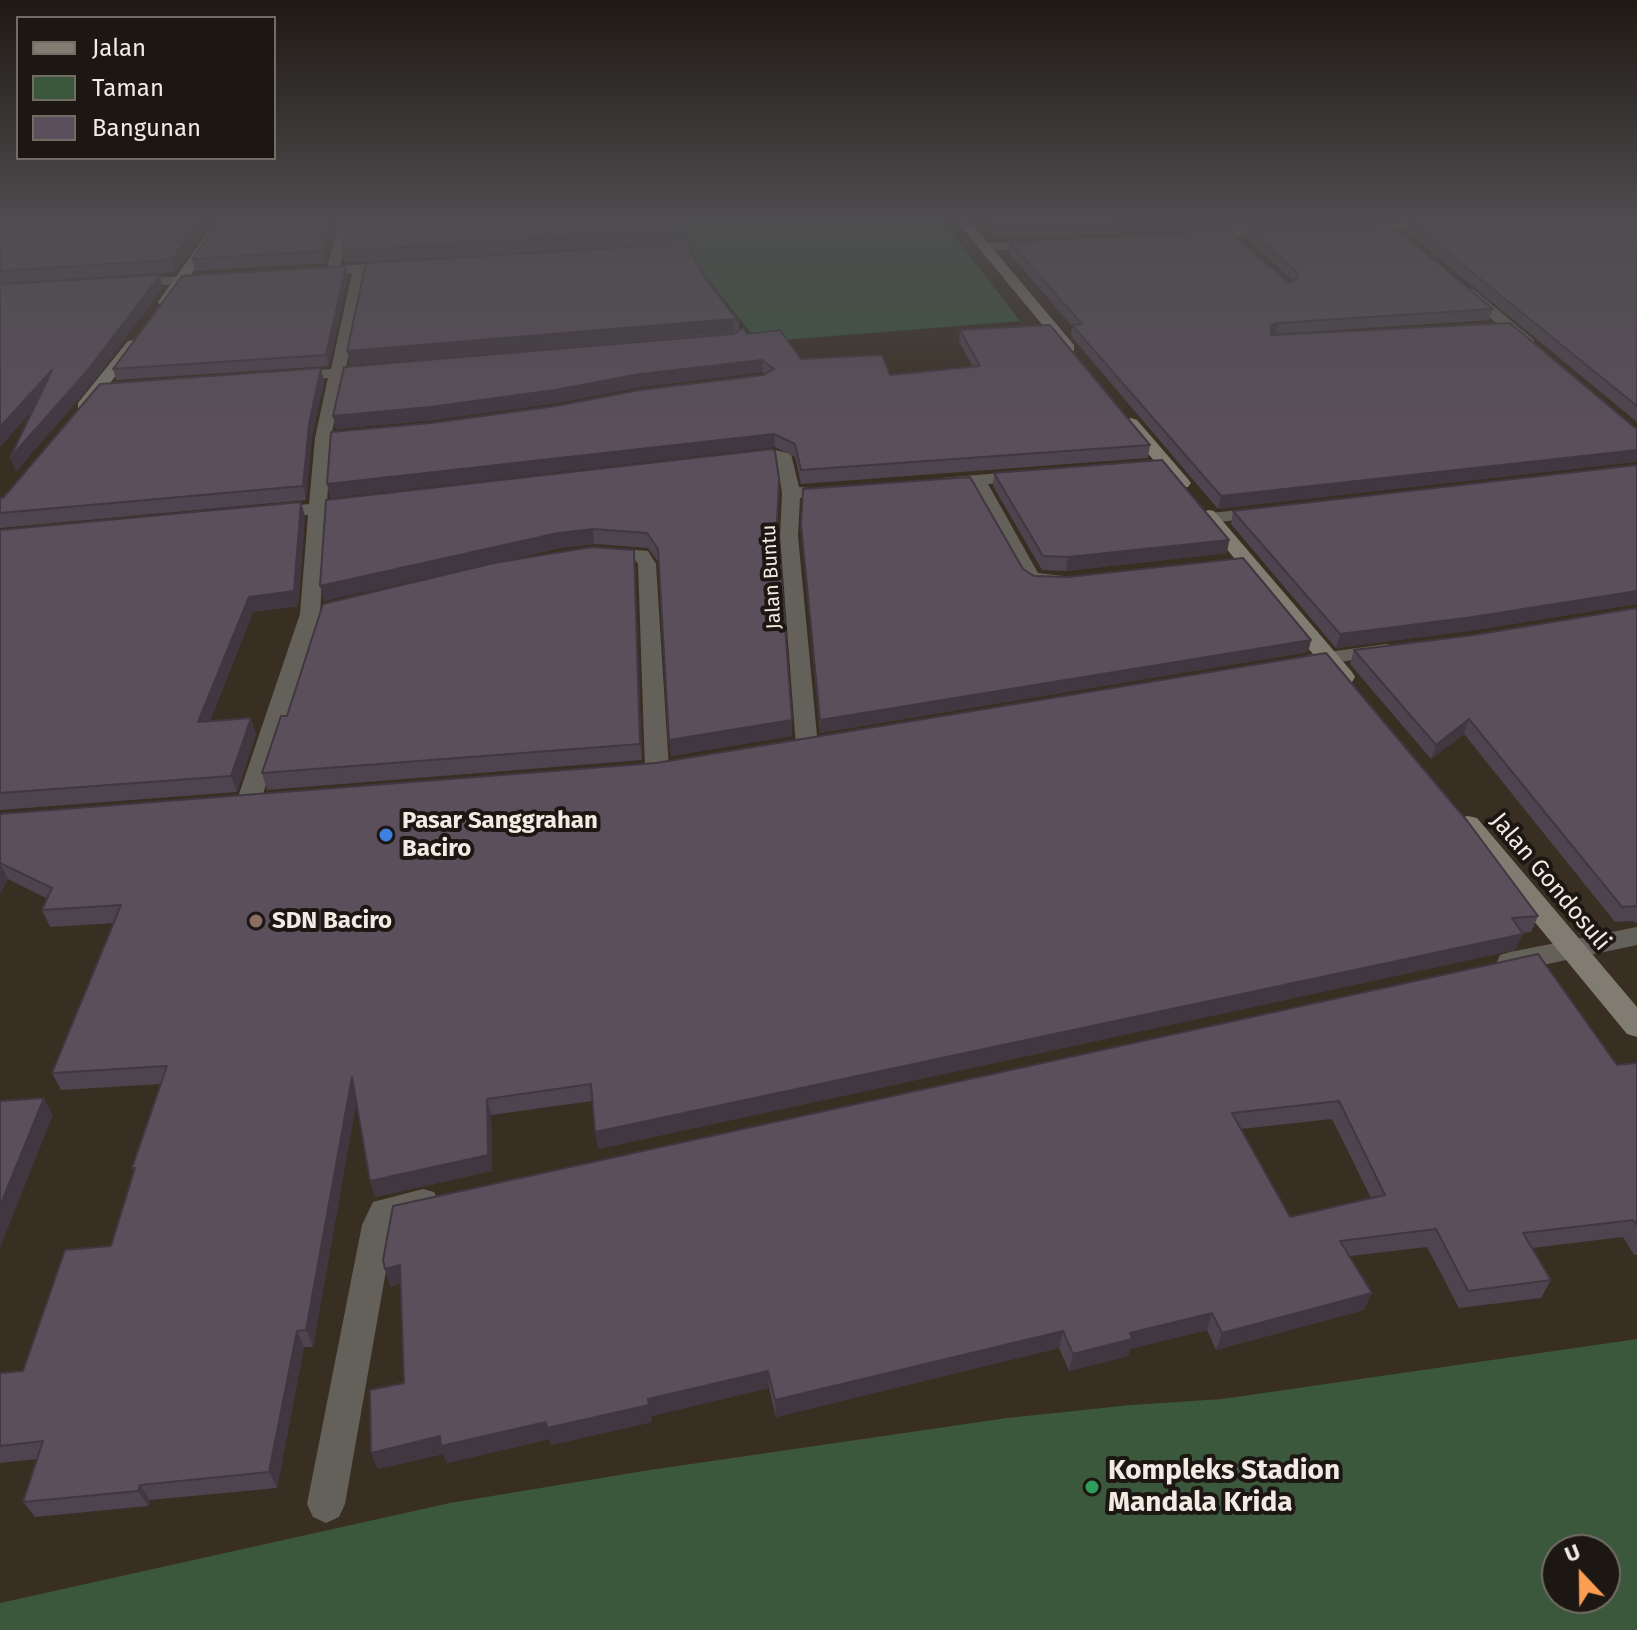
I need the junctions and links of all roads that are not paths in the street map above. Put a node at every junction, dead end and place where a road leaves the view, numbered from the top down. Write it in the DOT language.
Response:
graph roads {
  1 [pos="170,294"];
  2 [pos="354,294"];
  3 [pos="1024,294"];
  4 [pos="1468,294"];
  5 [pos="1544,356"];
  6 [pos="1078,359"];
  7 [pos="397,368"];
  8 [pos="335,373"];
  9 [pos="272,377"];
  10 [pos="1117,406"];
  11 [pos="69,424"];
  12 [pos="386,432"];
  13 [pos="323,438"];
  14 [pos="730,460"];
  15 [pos="1166,465"];
  16 [pos="1139,467"];
  17 [pos="1037,475"];
  18 [pos="977,480"];
  19 [pos="917,485"];
  20 [pos="827,491"];
  21 [pos="791,493"];
  22 [pos="376,503"];
  23 [pos="317,509"];
  24 [pos="1288,509"];
  25 [pos="254,514"];
  26 [pos="1211,518"];
  27 [pos="583,554"];
  28 [pos="1246,560"];
  29 [pos="1216,564"];
  30 [pos="1081,578"];
  31 [pos="1406,648"];
  32 [pos="1328,658"];
  33 [pos="1281,665"];
  34 [pos="1358,694"];
  35 [pos="833,740"];
  36 [pos="657,768"];
  37 [pos="280,798"];
  38 [pos="1450,803"];
  39 [pos="1637,936"];
  40 [pos="1572,949"];
  41 [pos="1481,968"];
  42 [pos="1637,1026"];
  43 [pos="445,1198"];
  44 [pos="326,1504"];
  1 -- 11 [label="street"];
  2 -- 8 [label="street"];
  3 -- 6 [label="street"];
  4 -- 5 [label="street"];
  7 -- 8 [label="street"];
  8 -- 9 [label="street"];
  8 -- 13 [label="street"];
  10 -- 15 [label="street"];
  12 -- 13 [label="street"];
  13 -- 23 [label="street"];
  14 -- 21 [label="street"];
  15 -- 16 [label="street"];
  15 -- 26 [label="street"];
  17 -- 18 [label="street"];
  18 -- 19 [label="street"];
  18 -- 30 [label="street"];
  20 -- 21 [label="street, Jalan Buntu"];
  21 -- 35 [label="street, Jalan Buntu"];
  22 -- 23 [label="street"];
  23 -- 25 [label="street"];
  23 -- 37 [label="street"];
  24 -- 26 [label="street"];
  26 -- 28 [label="street"];
  27 -- 36 [label="street"];
  28 -- 29 [label="street"];
  28 -- 32 [label="street"];
  31 -- 32 [label="street"];
  32 -- 33 [label="street"];
  32 -- 34 [label="street"];
  38 -- 40 [label="street, Jalan Gondosuli"];
  39 -- 40 [label="street"];
  40 -- 41 [label="street"];
  40 -- 42 [label="street, Jalan Gondosuli"];
  43 -- 44 [label="street"];
}
